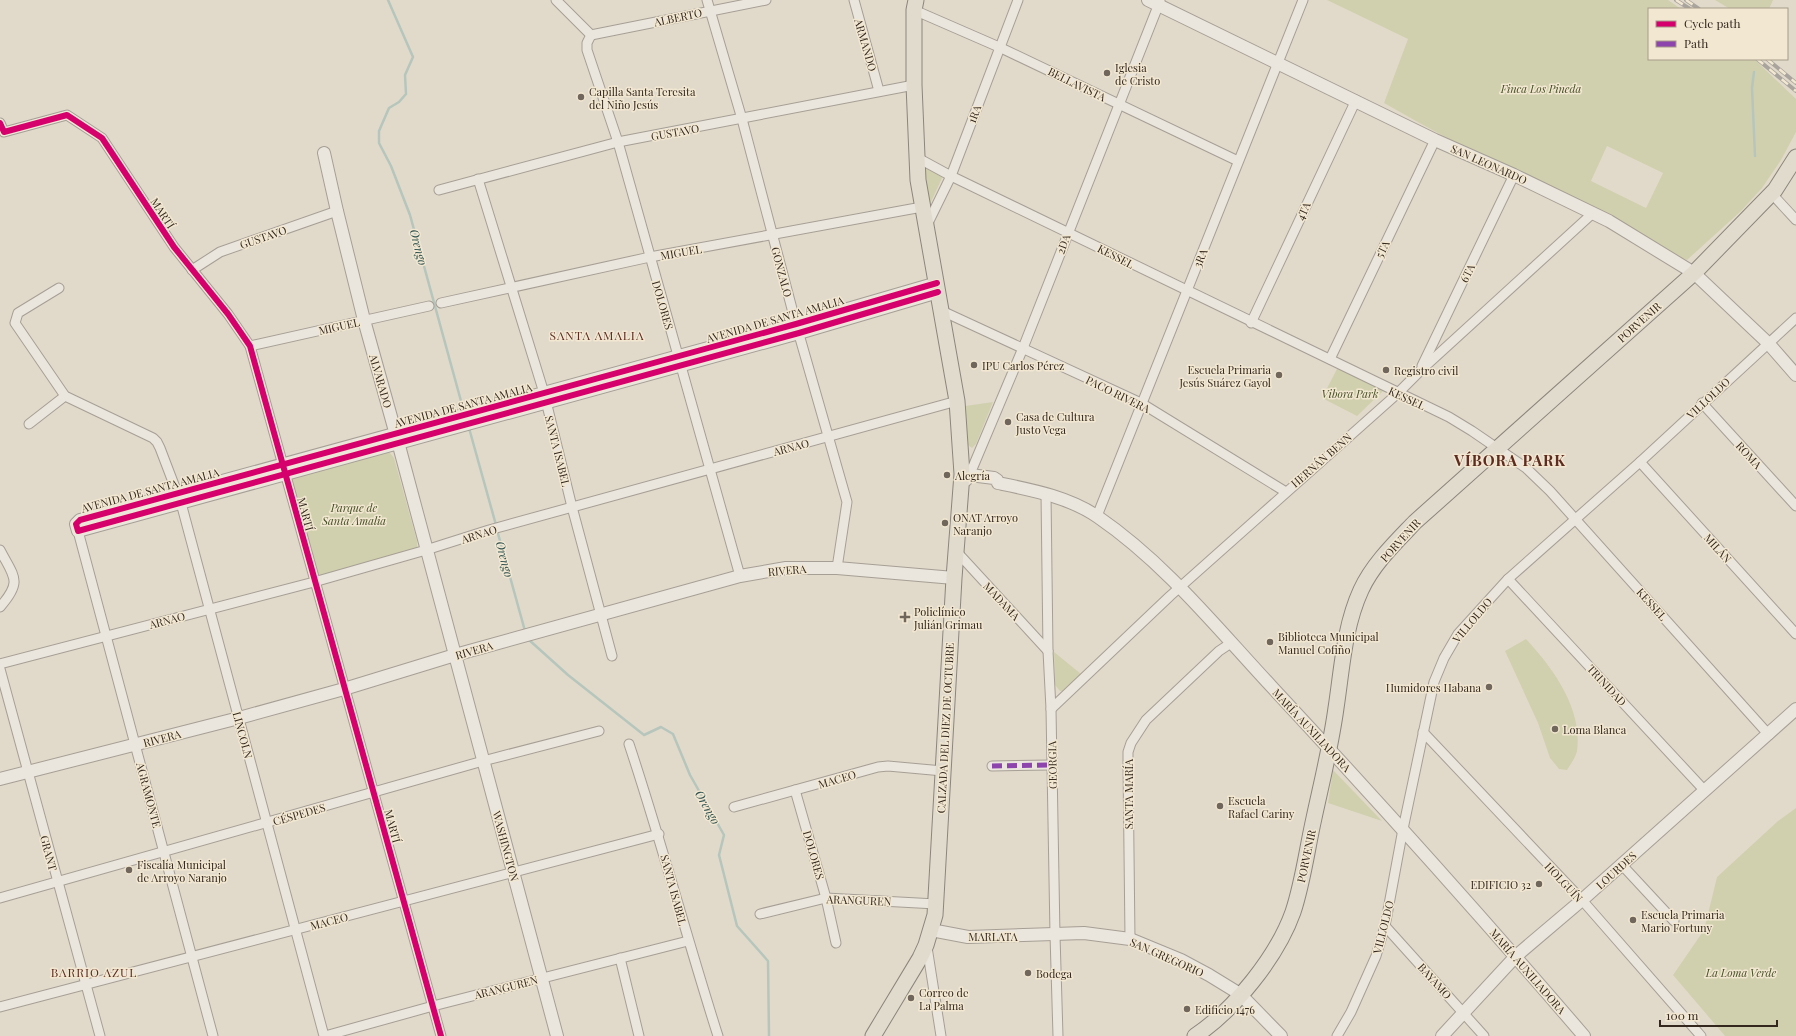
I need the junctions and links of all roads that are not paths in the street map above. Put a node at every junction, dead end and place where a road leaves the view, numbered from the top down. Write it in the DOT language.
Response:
graph roads {
  1 [pos="556,0"];
  2 [pos="707,0"];
  3 [pos="766,0"];
  4 [pos="854,0"];
  5 [pos="1018,0"];
  6 [pos="1303,0"];
  7 [pos="1156,2"];
  8 [pos="915,5"];
  9 [pos="710,11"];
  10 [pos="591,35"];
  11 [pos="1000,47"];
  12 [pos="1279,62"];
  13 [pos="914,85"];
  14 [pos="879,91"];
  15 [pos="1356,100"];
  16 [pos="1118,104"];
  17 [pos="742,119"];
  18 [pos="0,123"];
  19 [pos="1435,140"];
  20 [pos="618,142"];
  21 [pos="324,153"];
  22 [pos="916,157"];
  23 [pos="1796,157"];
  24 [pos="1238,161"];
  25 [pos="1514,175"];
  26 [pos="951,176"];
  27 [pos="478,179"];
  28 [pos="439,190"];
  29 [pos="1772,194"];
  30 [pos="922,207"];
  31 [pos="337,211"];
  32 [pos="1593,212"];
  33 [pos="1796,220"];
  34 [pos="926,226"];
  35 [pos="1068,232"];
  36 [pos="772,236"];
  37 [pos="650,257"];
  38 [pos="192,270"];
  39 [pos="1694,273"];
  40 [pos="937,287"];
  41 [pos="59,288"];
  42 [pos="511,288"];
  43 [pos="1186,291"];
  44 [pos="441,303"];
  45 [pos="429,306"];
  46 [pos="942,311"];
  47 [pos="1796,318"];
  48 [pos="364,320"];
  49 [pos="1251,322"];
  50 [pos="797,328"];
  51 [pos="1768,343"];
  52 [pos="250,346"];
  53 [pos="1023,348"];
  54 [pos="1330,359"];
  55 [pos="679,361"];
  56 [pos="1420,370"];
  57 [pos="1796,375"];
  58 [pos="1397,394"];
  59 [pos="65,396"];
  60 [pos="546,398"];
  61 [pos="957,401"];
  62 [pos="1141,403"];
  63 [pos="1702,403"];
  64 [pos="29,424"];
  65 [pos="829,437"];
  66 [pos="397,438"];
  67 [pos="1498,449"];
  68 [pos="1640,462"];
  69 [pos="284,469"];
  70 [pos="709,469"];
  71 [pos="966,476"];
  72 [pos="998,483"];
  73 [pos="1286,492"];
  74 [pos="1046,494"];
  75 [pos="179,498"];
  76 [pos="1796,506"];
  77 [pos="572,507"];
  78 [pos="1097,516"];
  79 [pos="1576,519"];
  80 [pos="78,531"];
  81 [pos="0,550"];
  82 [pos="426,550"];
  83 [pos="956,551"];
  84 [pos="837,568"];
  85 [pos="740,576"];
  86 [pos="954,578"];
  87 [pos="1508,579"];
  88 [pos="314,582"];
  89 [pos="1180,588"];
  90 [pos="0,607"];
  91 [pos="208,608"];
  92 [pos="601,614"];
  93 [pos="1796,634"];
  94 [pos="106,636"];
  95 [pos="1230,643"];
  96 [pos="1048,651"];
  97 [pos="455,655"];
  98 [pos="612,656"];
  99 [pos="0,664"];
  100 [pos="0,669"];
  101 [pos="344,689"];
  102 [pos="1051,709"];
  103 [pos="1796,709"];
  104 [pos="239,718"];
  105 [pos="599,730"];
  106 [pos="1423,732"];
  107 [pos="1769,735"];
  108 [pos="629,744"];
  109 [pos="135,745"];
  110 [pos="1330,749"];
  111 [pos="483,761"];
  112 [pos="1051,765"];
  113 [pos="992,766"];
  114 [pos="942,771"];
  115 [pos="28,772"];
  116 [pos="0,779"];
  117 [pos="795,790"];
  118 [pos="1705,791"];
  119 [pos="373,793"];
  120 [pos="734,807"];
  121 [pos="266,823"];
  122 [pos="1403,830"];
  123 [pos="659,834"];
  124 [pos="164,850"];
  125 [pos="1622,865"];
  126 [pos="513,872"];
  127 [pos="57,882"];
  128 [pos="0,898"];
  129 [pos="826,898"];
  130 [pos="403,900"];
  131 [pos="1582,900"];
  132 [pos="936,904"];
  133 [pos="760,914"];
  134 [pos="1674,921"];
  135 [pos="1385,926"];
  136 [pos="296,930"];
  137 [pos="931,930"];
  138 [pos="1055,935"];
  139 [pos="1130,939"];
  140 [pos="688,941"];
  141 [pos="836,943"];
  142 [pos="926,945"];
  143 [pos="192,956"];
  144 [pos="1516,956"];
  145 [pos="620,958"];
  146 [pos="542,978"];
  147 [pos="86,984"];
  148 [pos="1240,994"];
  149 [pos="433,1006"];
  150 [pos="0,1007"];
  151 [pos="1463,1012"];
  152 [pos="100,1036"];
  153 [pos="213,1036"];
  154 [pos="324,1036"];
  155 [pos="441,1036"];
  156 [pos="557,1036"];
  157 [pos="639,1036"];
  158 [pos="718,1036"];
  159 [pos="873,1036"];
  160 [pos="941,1036"];
  161 [pos="1058,1036"];
  162 [pos="1195,1036"];
  163 [pos="1281,1036"];
  164 [pos="1337,1036"];
  165 [pos="1442,1036"];
  166 [pos="1484,1036"];
  167 [pos="1584,1036"];
  168 [pos="1701,1036"];
  1 -- 10 [label="street"];
  2 -- 9 [label="street, GONZALO"];
  3 -- 9 [label="street, ALBERTO"];
  4 -- 14 [label="street, ARMANDO"];
  5 -- 11 [label="street, 1RA"];
  6 -- 12 [label="street, 3RA"];
  7 -- 12 [label="street, SAN LEONARDO"];
  7 -- 16 [label="street, 2DA"];
  8 -- 11 [label="street, BELLAVISTA"];
  8 -- 13 [label="main road, CALZADA DEL DIEZ DE OCTUBRE"];
  9 -- 10 [label="street, ALBERTO"];
  9 -- 17 [label="street, GONZALO"];
  10 -- 20 [label="street, DOLORES"];
  11 -- 16 [label="street, BELLAVISTA"];
  11 -- 26 [label="street, 1RA"];
  12 -- 15 [label="street, SAN LEONARDO"];
  12 -- 24 [label="street, 3RA"];
  13 -- 14 [label="street, GUSTAVO"];
  13 -- 22 [label="main road, CALZADA DEL DIEZ DE OCTUBRE"];
  14 -- 17 [label="street, GUSTAVO"];
  15 -- 19 [label="street, SAN LEONARDO"];
  15 -- 49 [label="street, 4TA"];
  16 -- 24 [label="street, BELLAVISTA"];
  16 -- 35 [label="street, 2DA"];
  17 -- 20 [label="street, GUSTAVO"];
  17 -- 36 [label="street, GONZALO"];
  18 -- 38 [label="street, MARTÍ"];
  19 -- 25 [label="street, SAN LEONARDO"];
  19 -- 54 [label="street, 5TA"];
  20 -- 27 [label="street, GUSTAVO"];
  20 -- 37 [label="street, DOLORES"];
  21 -- 31 [label="street, ALVARADO"];
  22 -- 26 [label="street, KESSEL"];
  22 -- 30 [label="main road, CALZADA DEL DIEZ DE OCTUBRE"];
  23 -- 29 [label="main road, PORVENIR"];
  24 -- 43 [label="street, 3RA"];
  25 -- 32 [label="street, SAN LEONARDO"];
  25 -- 56 [label="street, 6TA"];
  26 -- 34 [label="street, 1RA"];
  26 -- 35 [label="street, KESSEL"];
  27 -- 28 [label="street, GUSTAVO"];
  27 -- 42 [label="street, SANTA ISABEL"];
  29 -- 33 [label="street"];
  29 -- 39 [label="main road, PORVENIR"];
  30 -- 34 [label="main road, CALZADA DEL DIEZ DE OCTUBRE"];
  30 -- 36 [label="street, MIGUEL"];
  31 -- 38 [label="street, GUSTAVO"];
  31 -- 48 [label="street, ALVARADO"];
  32 -- 39 [label="street, SAN LEONARDO"];
  32 -- 56 [label="street, HERNÁN BENN"];
  34 -- 40 [label="main road, CALZADA DEL DIEZ DE OCTUBRE"];
  35 -- 43 [label="street, KESSEL"];
  35 -- 53 [label="street, 2DA"];
  36 -- 37 [label="street, MIGUEL"];
  36 -- 50 [label="street, GONZALO"];
  37 -- 42 [label="street, MIGUEL"];
  37 -- 55 [label="street, DOLORES"];
  38 -- 52 [label="street, MARTÍ"];
  39 -- 51 [label="street, SAN LEONARDO"];
  39 -- 67 [label="main road, PORVENIR"];
  40 -- 46 [label="main road, CALZADA DEL DIEZ DE OCTUBRE"];
  40 -- 50 [label="street, AVENIDA DE SANTA AMALIA"];
  41 -- 59 [label="street"];
  42 -- 44 [label="street, MIGUEL"];
  42 -- 60 [label="street, SANTA ISABEL"];
  43 -- 49 [label="street, KESSEL"];
  43 -- 62 [label="street, 3RA"];
  45 -- 48 [label="street, MIGUEL"];
  46 -- 53 [label="street, PACO RIVERA"];
  46 -- 61 [label="main road, CALZADA DEL DIEZ DE OCTUBRE"];
  47 -- 51 [label="street, VILLOLDO"];
  48 -- 52 [label="street, MIGUEL"];
  48 -- 66 [label="street, ALVARADO"];
  49 -- 54 [label="street, KESSEL"];
  50 -- 55 [label="street, AVENIDA DE SANTA AMALIA"];
  50 -- 65 [label="street, GONZALO"];
  51 -- 57 [label="street, SAN LEONARDO"];
  51 -- 63 [label="street, VILLOLDO"];
  52 -- 69 [label="street, MARTÍ"];
  53 -- 62 [label="street, PACO RIVERA"];
  53 -- 71 [label="street, 2DA"];
  54 -- 58 [label="street, KESSEL"];
  55 -- 60 [label="street, AVENIDA DE SANTA AMALIA"];
  55 -- 70 [label="street, DOLORES"];
  56 -- 58 [label="street, HERNÁN BENN"];
  58 -- 67 [label="street, KESSEL"];
  58 -- 73 [label="street, HERNÁN BENN"];
  59 -- 64 [label="street"];
  59 -- 75 [label="street, LINCOLN"];
  60 -- 66 [label="street, AVENIDA DE SANTA AMALIA"];
  60 -- 77 [label="street, SANTA ISABEL"];
  61 -- 65 [label="street, ARNAO"];
  61 -- 71 [label="main road, CALZADA DEL DIEZ DE OCTUBRE"];
  62 -- 73 [label="street, PACO RIVERA"];
  62 -- 78 [label="street, 3RA"];
  63 -- 68 [label="street, VILLOLDO"];
  63 -- 76 [label="street, ROMA"];
  65 -- 70 [label="street, ARNAO"];
  65 -- 84 [label="street, GONZALO"];
  66 -- 69 [label="street, AVENIDA DE SANTA AMALIA"];
  66 -- 82 [label="street, ALVARADO"];
  67 -- 79 [label="street, KESSEL"];
  67 -- 110 [label="main road, PORVENIR"];
  68 -- 79 [label="street, VILLOLDO"];
  68 -- 93 [label="street, MILÁN"];
  69 -- 75 [label="street, AVENIDA DE SANTA AMALIA"];
  69 -- 88 [label="street, MARTÍ"];
  70 -- 77 [label="street, ARNAO"];
  70 -- 85 [label="street, DOLORES"];
  71 -- 72 [label="street, MARÍA AUXILIADORA"];
  71 -- 72 [label="street, MARÍA AUXILIADORA"];
  71 -- 83 [label="main road, CALZADA DEL DIEZ DE OCTUBRE"];
  72 -- 74 [label="street, MARÍA AUXILIADORA"];
  73 -- 89 [label="street, HERNÁN BENN"];
  74 -- 78 [label="street, MARÍA AUXILIADORA"];
  74 -- 96 [label="street, GEORGIA"];
  75 -- 80 [label="street, AVENIDA DE SANTA AMALIA"];
  75 -- 91 [label="street, LINCOLN"];
  77 -- 82 [label="street, ARNAO"];
  77 -- 92 [label="street, SANTA ISABEL"];
  78 -- 89 [label="street, MARÍA AUXILIADORA"];
  79 -- 87 [label="street, VILLOLDO"];
  79 -- 107 [label="street, KESSEL"];
  80 -- 94 [label="street, AGRAMONTE"];
  81 -- 90 [label="street"];
  82 -- 88 [label="street, ARNAO"];
  82 -- 97 [label="street, ALVARADO"];
  83 -- 86 [label="main road, CALZADA DEL DIEZ DE OCTUBRE"];
  83 -- 96 [label="street, MADAMA"];
  84 -- 85 [label="street, RIVERA"];
  84 -- 86 [label="street, RIVERA"];
  85 -- 92 [label="street, RIVERA"];
  86 -- 114 [label="main road, CALZADA DEL DIEZ DE OCTUBRE"];
  87 -- 106 [label="street, VILLOLDO"];
  87 -- 118 [label="street, TRINIDAD"];
  88 -- 91 [label="street, ARNAO"];
  88 -- 101 [label="street, MARTÍ"];
  89 -- 95 [label="street, MARÍA AUXILIADORA"];
  89 -- 102 [label="street, HERNÁN BENN"];
  91 -- 94 [label="street, ARNAO"];
  91 -- 104 [label="street, LINCOLN"];
  92 -- 97 [label="street, RIVERA"];
  92 -- 98 [label="street, SANTA ISABEL"];
  94 -- 99 [label="street, ARNAO"];
  94 -- 109 [label="street, AGRAMONTE"];
  95 -- 110 [label="street, MARÍA AUXILIADORA"];
  95 -- 139 [label="street, SANTA MARÍA"];
  96 -- 102 [label="street, GEORGIA"];
  97 -- 101 [label="street, RIVERA"];
  97 -- 111 [label="street, WASHINGTON"];
  100 -- 115 [label="street, GRANT"];
  101 -- 104 [label="street, RIVERA"];
  101 -- 119 [label="street, MARTÍ"];
  102 -- 112 [label="street, GEORGIA"];
  103 -- 107 [label="street, LOURDES"];
  104 -- 109 [label="street, RIVERA"];
  104 -- 121 [label="street, LINCOLN"];
  105 -- 111 [label="street, CÉSPEDES"];
  106 -- 122 [label="street, VILLOLDO"];
  106 -- 131 [label="street, HOLGUÍN"];
  107 -- 118 [label="street, LOURDES"];
  108 -- 123 [label="street, SANTA ISABEL"];
  109 -- 115 [label="street, RIVERA"];
  109 -- 124 [label="street, AGRAMONTE"];
  110 -- 122 [label="street, MARÍA AUXILIADORA"];
  110 -- 148 [label="main road, PORVENIR"];
  111 -- 119 [label="street, CÉSPEDES"];
  111 -- 126 [label="street, WASHINGTON"];
  112 -- 113 [label="street"];
  112 -- 138 [label="street, GEORGIA"];
  114 -- 117 [label="street, MACEO"];
  114 -- 132 [label="main road, CALZADA DEL DIEZ DE OCTUBRE"];
  115 -- 116 [label="street, RIVERA"];
  115 -- 127 [label="street, GRANT"];
  117 -- 120 [label="street, MACEO"];
  117 -- 129 [label="street, DOLORES"];
  118 -- 125 [label="street, LOURDES"];
  119 -- 121 [label="street, CÉSPEDES"];
  119 -- 130 [label="street, MARTÍ"];
  121 -- 124 [label="street, CÉSPEDES"];
  121 -- 136 [label="street, LINCOLN"];
  122 -- 135 [label="street, VILLOLDO"];
  122 -- 144 [label="street, MARÍA AUXILIADORA"];
  123 -- 126 [label="street, MACEO"];
  123 -- 140 [label="street, SANTA ISABEL"];
  124 -- 127 [label="street, CÉSPEDES"];
  124 -- 143 [label="street, AGRAMONTE"];
  125 -- 131 [label="street, LOURDES"];
  125 -- 134 [label="street"];
  126 -- 130 [label="street, MACEO"];
  126 -- 146 [label="street, WASHINGTON"];
  127 -- 128 [label="street, CÉSPEDES"];
  127 -- 147 [label="street, GRANT"];
  129 -- 132 [label="street, ARANGUREN"];
  129 -- 133 [label="street, ARANGUREN"];
  129 -- 141 [label="street, DOLORES"];
  130 -- 136 [label="street, MACEO"];
  130 -- 149 [label="street, MARTÍ"];
  131 -- 144 [label="street, LOURDES"];
  131 -- 168 [label="street, HOLGUÍN"];
  132 -- 137 [label="main road, CALZADA DEL DIEZ DE OCTUBRE"];
  135 -- 151 [label="street, BAYAMO"];
  135 -- 164 [label="street, VILLOLDO"];
  136 -- 143 [label="street, MACEO"];
  136 -- 154 [label="street, LINCOLN"];
  137 -- 138 [label="street, MARLATA"];
  137 -- 142 [label="main road, CALZADA DEL DIEZ DE OCTUBRE"];
  138 -- 139 [label="street, SAN GREGORIO"];
  138 -- 161 [label="street, GEORGIA"];
  139 -- 148 [label="street, SAN GREGORIO"];
  140 -- 145 [label="street, ARANGUREN"];
  140 -- 158 [label="street, SANTA ISABEL"];
  142 -- 159 [label="main road, CALZADA DEL DIEZ DE OCTUBRE"];
  142 -- 160 [label="street"];
  143 -- 147 [label="street, MACEO"];
  143 -- 153 [label="street, AGRAMONTE"];
  144 -- 151 [label="street, LOURDES"];
  144 -- 167 [label="street, MARÍA AUXILIADORA"];
  145 -- 146 [label="street, ARANGUREN"];
  145 -- 157 [label="street"];
  146 -- 149 [label="street, ARANGUREN"];
  146 -- 156 [label="street, WASHINGTON"];
  147 -- 150 [label="street, MACEO"];
  147 -- 152 [label="street, GRANT"];
  148 -- 162 [label="main road, PORVENIR"];
  148 -- 163 [label="street, SAN GREGORIO"];
  149 -- 154 [label="street, ARANGUREN"];
  149 -- 155 [label="street, MARTÍ"];
  151 -- 165 [label="street, LOURDES"];
  151 -- 166 [label="street, BAYAMO"];
}
